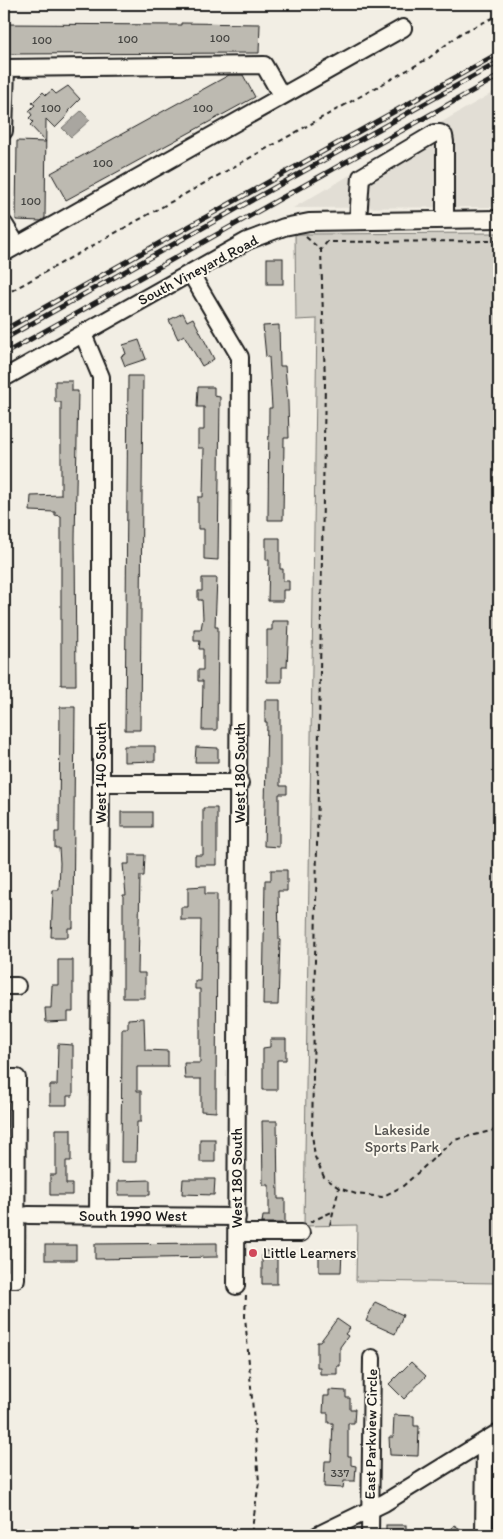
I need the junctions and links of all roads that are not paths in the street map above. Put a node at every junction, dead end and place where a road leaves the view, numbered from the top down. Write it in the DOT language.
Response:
graph roads {
  1 [pos="403,28"];
  2 [pos="5,68"];
  3 [pos="281,95"];
  4 [pos="4,131"];
  5 [pos="445,219"];
  6 [pos="499,219"];
  7 [pos="358,220"];
  8 [pos="4,224"];
  9 [pos="10,249"];
  10 [pos="191,274"];
  11 [pos="83,334"];
  12 [pos="4,378"];
  13 [pos="102,783"];
  14 [pos="240,783"];
  15 [pos="4,1078"];
  16 [pos="10,1170"];
  17 [pos="28,1215"];
  18 [pos="98,1215"];
  19 [pos="237,1225"];
  20 [pos="301,1233"];
  21 [pos="10,1279"];
  22 [pos="241,1288"];
  23 [pos="372,1358"];
  24 [pos="499,1432"];
  25 [pos="485,1442"];
  26 [pos="370,1510"];
  27 [pos="318,1535"];
  28 [pos="370,1535"];
  29 [pos="484,1535"];
  1 -- 3 [label="street"];
  2 -- 3 [label="street"];
  2 -- 4 [label="street"];
  3 -- 9 [label="street"];
  5 -- 6 [label="street, South Vineyard Road"];
  5 -- 7 [label="street, South Vineyard Road"];
  5 -- 7 [label="street"];
  7 -- 10 [label="street, South Vineyard Road"];
  8 -- 9 [label="street"];
  10 -- 11 [label="street, South Vineyard Road"];
  10 -- 14 [label="street, West 180 South"];
  11 -- 12 [label="street, South Vineyard Road"];
  11 -- 13 [label="street, West 140 South"];
  13 -- 14 [label="street"];
  13 -- 18 [label="street, West 140 South"];
  14 -- 19 [label="street, West 180 South"];
  15 -- 16 [label="street"];
  16 -- 21 [label="street"];
  17 -- 18 [label="street, South 1990 West"];
  18 -- 19 [label="street, South 1990 West"];
  19 -- 20 [label="street, South 1990 West"];
  19 -- 22 [label="street, West 180 South"];
  23 -- 26 [label="street, East Parkview Circle"];
  24 -- 25 [label="street"];
  25 -- 26 [label="street"];
  25 -- 29 [label="street"];
  26 -- 27 [label="street"];
  26 -- 28 [label="street, East Parkview Circle"];
}
